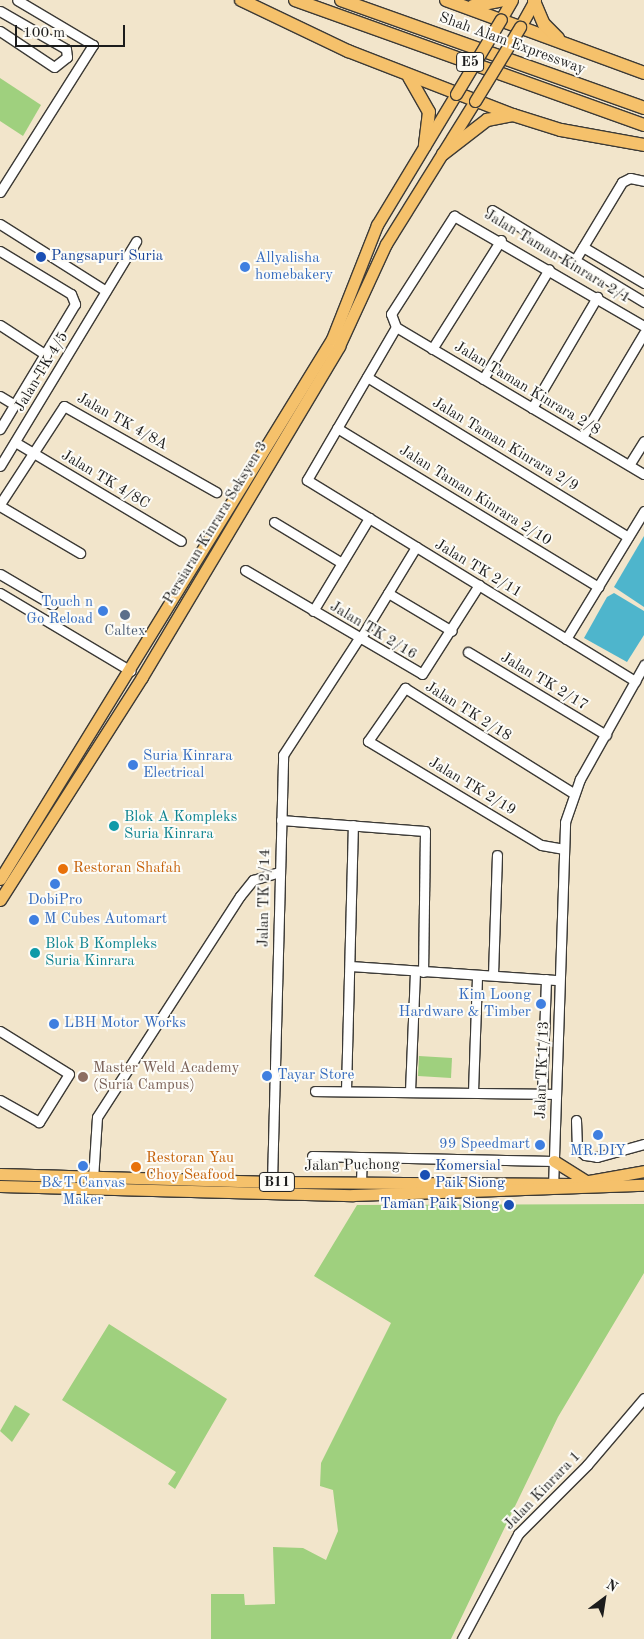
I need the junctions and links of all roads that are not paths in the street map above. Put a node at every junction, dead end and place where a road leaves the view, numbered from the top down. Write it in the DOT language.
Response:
graph roads {
  1 [pos="17,0"];
  2 [pos="240,0"];
  3 [pos="295,0"];
  4 [pos="342,0"];
  5 [pos="446,0"];
  6 [pos="503,0"];
  7 [pos="512,0"];
  8 [pos="534,1"];
  9 [pos="468,6"];
  10 [pos="0,11"];
  11 [pos="501,19"];
  12 [pos="520,27"];
  13 [pos="0,31"];
  14 [pos="562,42"];
  15 [pos="644,73"];
  16 [pos="408,76"];
  17 [pos="456,94"];
  18 [pos="475,101"];
  19 [pos="644,108"];
  20 [pos="513,115"];
  21 [pos="644,125"];
  22 [pos="644,145"];
  23 [pos="425,146"];
  24 [pos="443,154"];
  25 [pos="644,181"];
  26 [pos="2,185"];
  27 [pos="492,210"];
  28 [pos="0,224"];
  29 [pos="501,240"];
  30 [pos="136,241"];
  31 [pos="583,247"];
  32 [pos="0,251"];
  33 [pos="575,260"];
  34 [pos="550,269"];
  35 [pos="644,283"];
  36 [pos="106,290"];
  37 [pos="597,297"];
  38 [pos="644,302"];
  39 [pos="0,325"];
  40 [pos="644,326"];
  41 [pos="396,327"];
  42 [pos="644,333"];
  43 [pos="432,349"];
  44 [pos="46,355"];
  45 [pos="367,377"];
  46 [pos="483,379"];
  47 [pos="0,396"];
  48 [pos="15,405"];
  49 [pos="532,408"];
  50 [pos="337,428"];
  51 [pos="0,429"];
  52 [pos="582,438"];
  53 [pos="644,441"];
  54 [pos="15,442"];
  55 [pos="32,452"];
  56 [pos="629,465"];
  57 [pos="0,466"];
  58 [pos="644,474"];
  59 [pos="216,492"];
  60 [pos="0,505"];
  61 [pos="644,511"];
  62 [pos="369,518"];
  63 [pos="274,522"];
  64 [pos="628,537"];
  65 [pos="182,540"];
  66 [pos="416,547"];
  67 [pos="80,553"];
  68 [pos="342,563"];
  69 [pos="245,570"];
  70 [pos="0,574"];
  71 [pos="479,585"];
  72 [pos="598,587"];
  73 [pos="0,593"];
  74 [pos="388,593"];
  75 [pos="53,605"];
  76 [pos="313,611"];
  77 [pos="172,627"];
  78 [pos="452,630"];
  79 [pos="360,639"];
  80 [pos="566,639"];
  81 [pos="468,652"];
  82 [pos="644,665"];
  83 [pos="131,671"];
  84 [pos="635,681"];
  85 [pos="119,711"];
  86 [pos="606,735"];
  87 [pos="368,741"];
  88 [pos="573,793"];
  89 [pos="281,820"];
  90 [pos="353,825"];
  91 [pos="564,850"];
  92 [pos="497,855"];
  93 [pos="280,872"];
  94 [pos="0,879"];
  95 [pos="0,900"];
  96 [pos="351,966"];
  97 [pos="419,971"];
  98 [pos="477,974"];
  99 [pos="493,976"];
  100 [pos="546,979"];
  101 [pos="559,980"];
  102 [pos="0,1031"];
  103 [pos="346,1090"];
  104 [pos="315,1091"];
  105 [pos="410,1091"];
  106 [pos="473,1092"];
  107 [pos="542,1094"];
  108 [pos="556,1094"];
  109 [pos="0,1100"];
  110 [pos="576,1120"];
  111 [pos="644,1144"];
  112 [pos="312,1156"];
  113 [pos="362,1157"];
  114 [pos="554,1161"];
  115 [pos="644,1171"];
  116 [pos="0,1174"];
  117 [pos="644,1178"];
  118 [pos="93,1179"];
  119 [pos="614,1179"];
  120 [pos="272,1182"];
  121 [pos="361,1182"];
  122 [pos="587,1182"];
  123 [pos="644,1185"];
  124 [pos="0,1186"];
  125 [pos="553,1187"];
  126 [pos="627,1189"];
  127 [pos="644,1190"];
  128 [pos="644,1398"];
  129 [pos="462,1639"];
  1 -- 26 [label="street"];
  2 -- 16 [label="highway"];
  3 -- 21 [label="highway, Shah Alam Expressway / E5"];
  4 -- 19 [label="highway, Shah Alam Expressway / E5"];
  5 -- 9 [label="highway"];
  6 -- 9 [label="highway"];
  7 -- 11 [label="main road, Persiaran Kinrara Seksyen 3"];
  8 -- 12 [label="main road, Persiaran Kinrara Seksyen 3"];
  8 -- 14 [label="highway"];
  9 -- 11 [label="highway"];
  10 -- 13 [label="street"];
  11 -- 12 [label="highway"];
  11 -- 17 [label="main road, Persiaran Kinrara Seksyen 3, bridge"];
  12 -- 14 [label="highway"];
  12 -- 18 [label="main road, Persiaran Kinrara Seksyen 3, bridge"];
  14 -- 15 [label="highway"];
  16 -- 17 [label="highway"];
  16 -- 23 [label="highway"];
  17 -- 18 [label="highway"];
  17 -- 23 [label="main road, Persiaran Kinrara Seksyen 3"];
  18 -- 20 [label="highway"];
  18 -- 24 [label="main road, Persiaran Kinrara Seksyen 3"];
  20 -- 22 [label="highway"];
  20 -- 24 [label="highway"];
  23 -- 83 [label="main road, Persiaran Kinrara Seksyen 3"];
  24 -- 77 [label="main road, Persiaran Kinrara Seksyen 3"];
  25 -- 31 [label="street"];
  27 -- 33 [label="street"];
  28 -- 36 [label="street"];
  29 -- 34 [label="street, Jalan Taman Kinrara 2/1"];
  29 -- 41 [label="street, Jalan Taman Kinrara 2/1"];
  29 -- 43 [label="street"];
  30 -- 36 [label="street, Jalan TK 4/5"];
  31 -- 33 [label="street"];
  31 -- 35 [label="street"];
  32 -- 44 [label="street"];
  33 -- 38 [label="street"];
  34 -- 37 [label="street, Jalan Taman Kinrara 2/1"];
  34 -- 46 [label="street"];
  36 -- 54 [label="street, Jalan TK 4/5"];
  37 -- 40 [label="street, Jalan Taman Kinrara 2/1"];
  37 -- 49 [label="street"];
  39 -- 44 [label="street"];
  41 -- 43 [label="street, Jalan Taman Kinrara 2/8"];
  41 -- 45 [label="street"];
  42 -- 52 [label="street"];
  43 -- 46 [label="street, Jalan Taman Kinrara 2/8"];
  44 -- 48 [label="street"];
  45 -- 50 [label="street"];
  45 -- 64 [label="street, Jalan Taman Kinrara 2/9"];
  46 -- 49 [label="street, Jalan Taman Kinrara 2/8"];
  47 -- 48 [label="street"];
  48 -- 51 [label="street"];
  49 -- 52 [label="street, Jalan Taman Kinrara 2/8"];
  50 -- 62 [label="street, Jalan TK 2/11"];
  50 -- 72 [label="street, Jalan Taman Kinrara 2/10"];
  52 -- 56 [label="street, Jalan Taman Kinrara 2/8"];
  53 -- 56 [label="street"];
  54 -- 55 [label="street, Jalan TK 4/8C"];
  54 -- 57 [label="street, Jalan TK 4/5"];
  55 -- 59 [label="street, Jalan TK 4/8A"];
  55 -- 60 [label="street, Jalan TK 4/8A"];
  55 -- 65 [label="street, Jalan TK 4/8C"];
  56 -- 58 [label="street, Jalan Taman Kinrara 2/8"];
  60 -- 67 [label="street"];
  61 -- 64 [label="street"];
  62 -- 66 [label="street, Jalan TK 2/11"];
  62 -- 68 [label="street"];
  63 -- 68 [label="street"];
  64 -- 72 [label="street"];
  66 -- 71 [label="street, Jalan TK 2/11"];
  66 -- 74 [label="street, Jalan TK 2/14"];
  68 -- 76 [label="street"];
  69 -- 76 [label="street, Jalan TK 2/16"];
  70 -- 75 [label="street"];
  71 -- 78 [label="street, Jalan TK 2/16"];
  71 -- 80 [label="street, Jalan TK 2/11"];
  72 -- 80 [label="street"];
  73 -- 83 [label="street"];
  74 -- 78 [label="street"];
  74 -- 79 [label="street, Jalan TK 2/14"];
  76 -- 79 [label="street, Jalan TK 2/16"];
  77 -- 83 [label="main road"];
  77 -- 85 [label="main road, Persiaran Kinrara Seksyen 3"];
  78 -- 79 [label="street, Jalan TK 2/16"];
  79 -- 89 [label="street, Jalan TK 2/14"];
  80 -- 84 [label="street, Jalan TK 2/11"];
  81 -- 86 [label="street, Jalan TK 2/17"];
  82 -- 84 [label="street"];
  83 -- 85 [label="main road"];
  83 -- 94 [label="main road, Persiaran Kinrara Seksyen 3"];
  84 -- 86 [label="street"];
  85 -- 95 [label="main road, Persiaran Kinrara Seksyen 3"];
  86 -- 88 [label="street"];
  87 -- 88 [label="street, Jalan TK 2/18"];
  87 -- 91 [label="street, Jalan TK 2/19"];
  88 -- 91 [label="street, Jalan TK 1/13"];
  89 -- 90 [label="street"];
  89 -- 93 [label="street, Jalan TK 2/14"];
  90 -- 96 [label="street"];
  90 -- 97 [label="street"];
  91 -- 101 [label="street, Jalan TK 1/13"];
  92 -- 99 [label="street"];
  93 -- 118 [label="street"];
  93 -- 120 [label="street, Jalan TK 2/14"];
  96 -- 97 [label="street"];
  96 -- 103 [label="street"];
  97 -- 98 [label="street"];
  97 -- 105 [label="street"];
  98 -- 99 [label="street"];
  98 -- 106 [label="street"];
  99 -- 100 [label="street"];
  100 -- 101 [label="street"];
  100 -- 107 [label="street"];
  101 -- 108 [label="street, Jalan TK 1/13"];
  102 -- 109 [label="street"];
  103 -- 104 [label="street"];
  103 -- 105 [label="street"];
  105 -- 106 [label="street"];
  106 -- 107 [label="street"];
  107 -- 108 [label="street"];
  108 -- 114 [label="street, Jalan TK 1/13"];
  110 -- 111 [label="street"];
  112 -- 113 [label="street"];
  113 -- 114 [label="street"];
  113 -- 121 [label="street"];
  114 -- 122 [label="main road"];
  114 -- 125 [label="street, Jalan TK 1/13"];
  115 -- 119 [label="main road, Jalan Puchong / B11"];
  116 -- 118 [label="main road, Jalan Puchong / B11"];
  117 -- 119 [label="main road"];
  118 -- 120 [label="main road, Jalan Puchong / B11"];
  119 -- 122 [label="main road, Jalan Puchong / B11"];
  120 -- 121 [label="main road, Jalan Puchong / B11"];
  121 -- 125 [label="main road, Jalan Puchong / B11"];
  122 -- 125 [label="main road, Jalan Puchong / B11"];
  123 -- 126 [label="main road, Jalan Puchong / B11"];
  124 -- 125 [label="main road, Jalan Puchong / B11"];
  125 -- 126 [label="main road, Jalan Puchong / B11"];
  126 -- 127 [label="main road"];
  128 -- 129 [label="street, Jalan Kinrara 1"];
}
